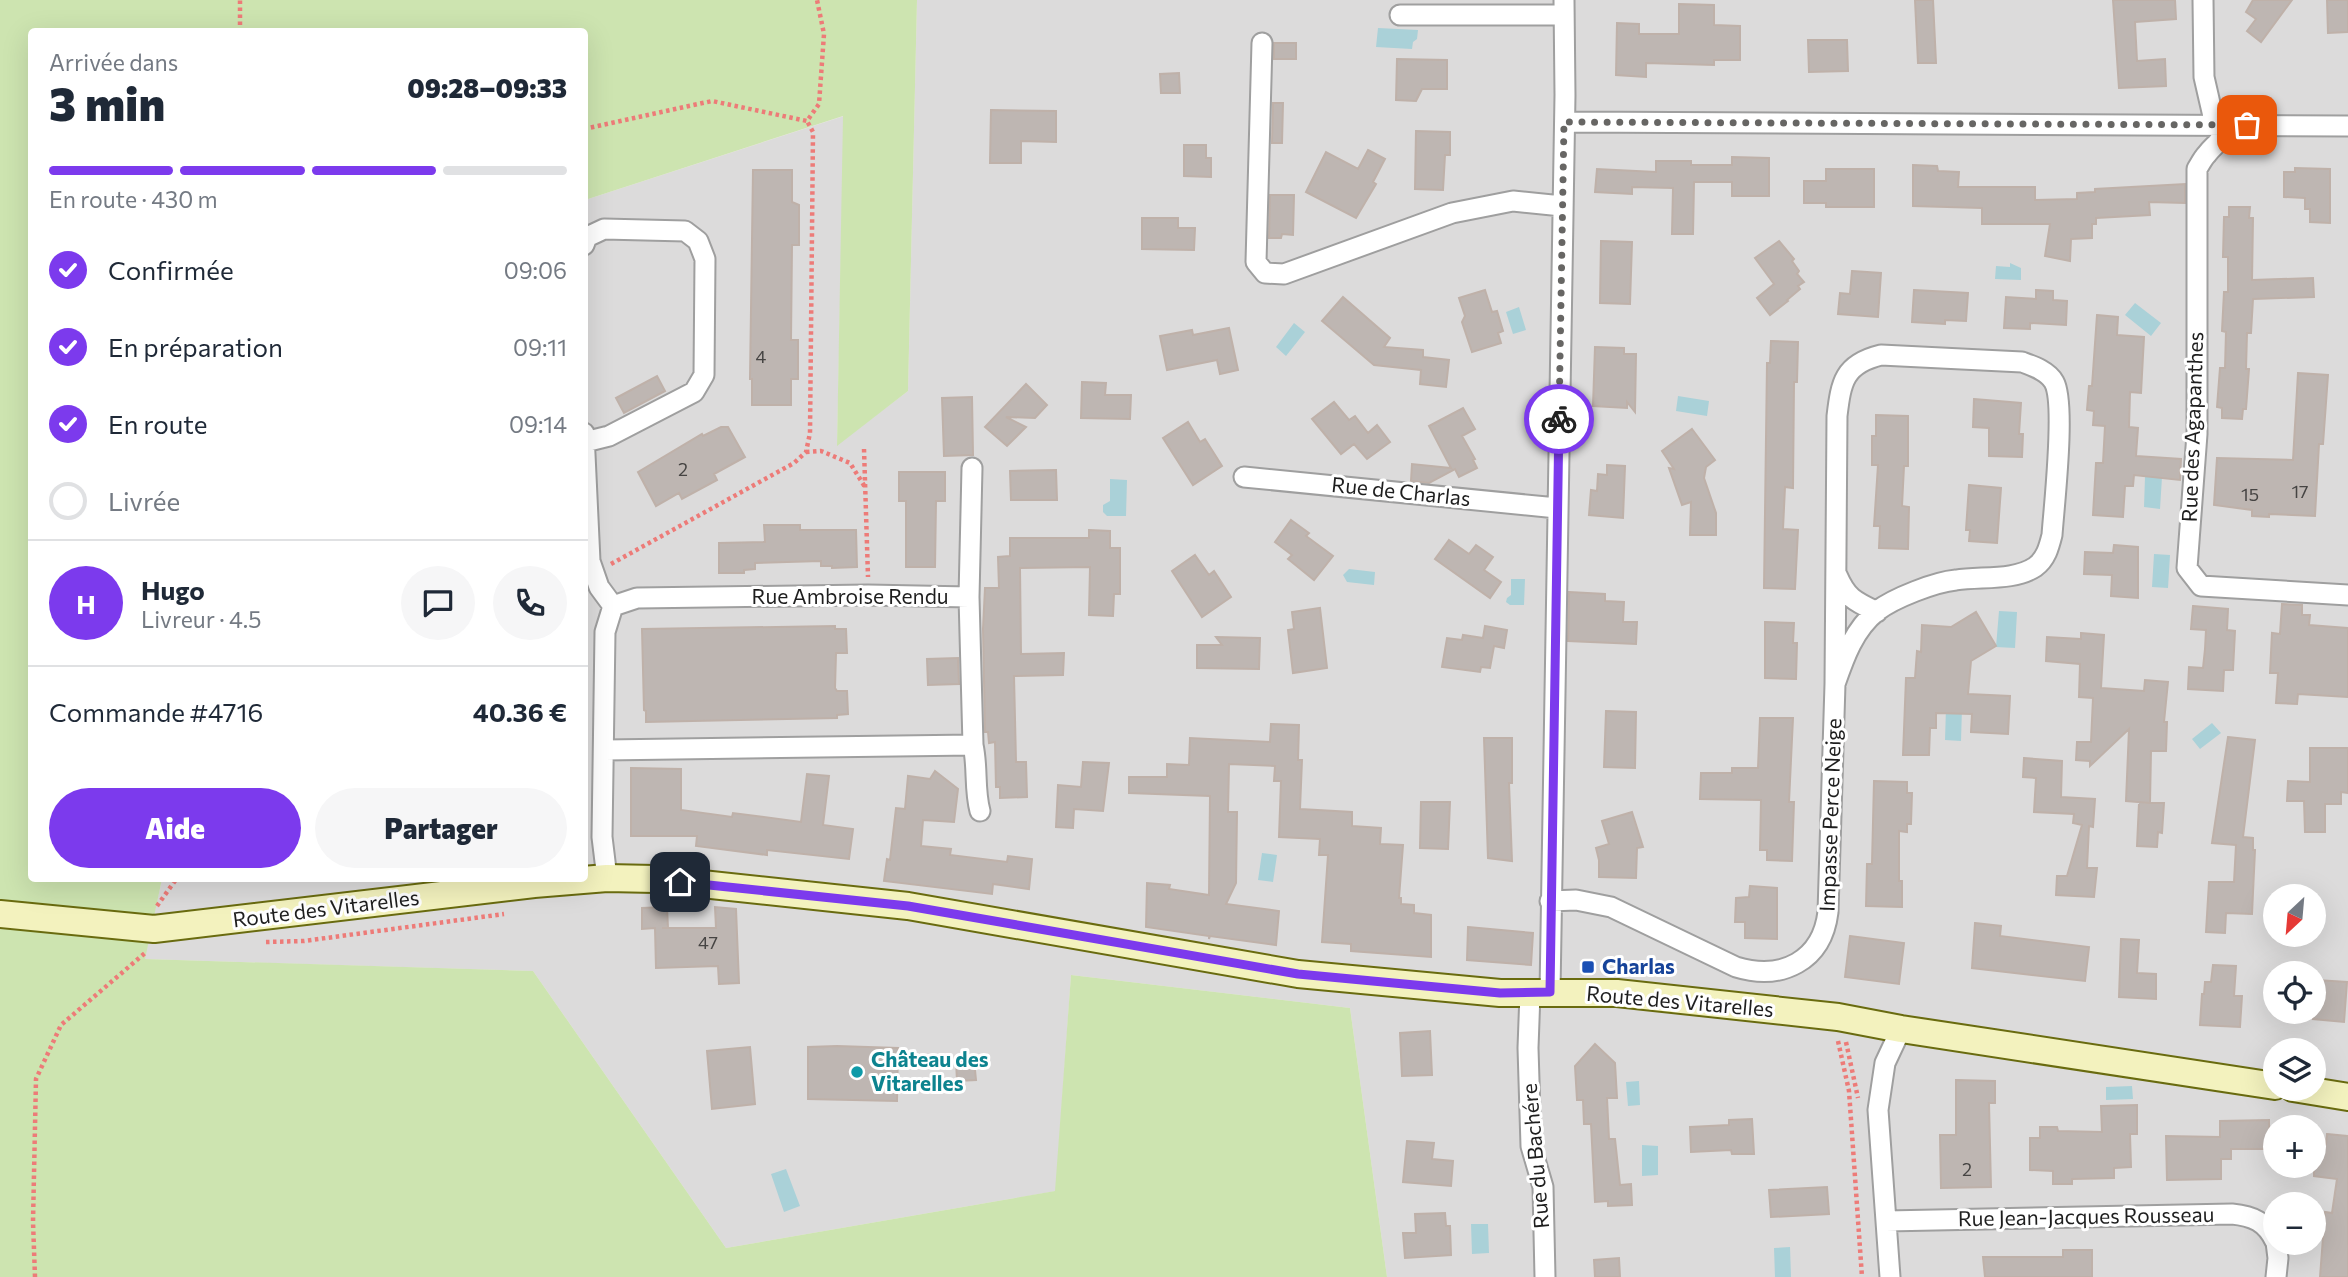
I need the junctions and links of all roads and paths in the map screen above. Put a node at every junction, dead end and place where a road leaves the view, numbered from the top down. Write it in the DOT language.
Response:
graph roads {
  1 [pos="240,0"];
  2 [pos="817,0"];
  3 [pos="2203,0"];
  4 [pos="1564,7"];
  5 [pos="1400,15"];
  6 [pos="240,28"];
  7 [pos="1262,43"];
  8 [pos="807,121"];
  9 [pos="1564,122"];
  10 [pos="2219,125"];
  11 [pos="2348,126"];
  12 [pos="588,128"];
  13 [pos="1562,206"];
  14 [pos="588,237"];
  15 [pos="588,441"];
  16 [pos="864,449"];
  17 [pos="806,452"];
  18 [pos="972,468"];
  19 [pos="1244,477"];
  20 [pos="866,488"];
  21 [pos="1558,508"];
  22 [pos="588,513"];
  23 [pos="590,561"];
  24 [pos="1835,570"];
  25 [pos="869,595"];
  26 [pos="2348,595"];
  27 [pos="969,597"];
  28 [pos="613,606"];
  29 [pos="1877,611"];
  30 [pos="1835,684"];
  31 [pos="973,745"];
  32 [pos="605,751"];
  33 [pos="980,811"];
  34 [pos="607,878"];
  35 [pos="588,880"];
  36 [pos="558,882"];
  37 [pos="1550,901"];
  38 [pos="0,915"];
  39 [pos="154,929"];
  40 [pos="1540,993"];
  41 [pos="1901,1029"];
  42 [pos="1836,1030"];
  43 [pos="2263,1084"];
  44 [pos="2326,1093"];
  45 [pos="2348,1097"];
  46 [pos="1886,1222"];
  47 [pos="2263,1225"];
  48 [pos="2277,1255"];
  49 [pos="35,1277"];
  50 [pos="1545,1277"];
  51 [pos="1861,1277"];
  52 [pos="1890,1277"];
  53 [pos="2276,1277"];
  1 -- 6 [label="path"];
  2 -- 8 [label="path"];
  3 -- 10 [label="street"];
  4 -- 5 [label="street"];
  4 -- 9 [label="street"];
  7 -- 13 [label="street"];
  8 -- 12 [label="path"];
  8 -- 17 [label="path"];
  9 -- 10 [label="street"];
  9 -- 13 [label="street"];
  10 -- 11 [label="street"];
  10 -- 26 [label="street, Rue des Agapanthes"];
  13 -- 21 [label="street"];
  14 -- 15 [label="street"];
  16 -- 20 [label="path"];
  17 -- 20 [label="path"];
  17 -- 23 [label="path"];
  18 -- 27 [label="street"];
  19 -- 21 [label="street, Rue de Charlas"];
  20 -- 25 [label="path"];
  21 -- 37 [label="street"];
  22 -- 23 [label="street"];
  23 -- 28 [label="street"];
  24 -- 29 [label="street"];
  24 -- 29 [label="street, Impasse Perce Neige"];
  24 -- 30 [label="street, Impasse Perce Neige"];
  25 -- 27 [label="street, Rue Ambroise Rendu"];
  25 -- 28 [label="street, Rue Ambroise Rendu"];
  27 -- 31 [label="street, Rue Ambroise Rendu"];
  28 -- 32 [label="street"];
  29 -- 30 [label="street, Impasse Perce Neige"];
  30 -- 37 [label="street, Impasse Perce Neige"];
  31 -- 32 [label="street"];
  31 -- 33 [label="street, Rue Ambroise Rendu"];
  32 -- 34 [label="street"];
  34 -- 35 [label="main road, Route des Vitarelles"];
  34 -- 40 [label="main road, Route des Vitarelles"];
  36 -- 39 [label="main road, Route des Vitarelles"];
  37 -- 40 [label="street"];
  38 -- 39 [label="main road, Route des Vitarelles"];
  39 -- 49 [label="path"];
  40 -- 41 [label="main road, Route des Vitarelles"];
  40 -- 50 [label="street, Rue du Bachére"];
  41 -- 43 [label="main road, Route des Vitarelles"];
  41 -- 46 [label="street"];
  42 -- 51 [label="path"];
  44 -- 45 [label="main road"];
  46 -- 47 [label="street, Rue Jean-Jacques Rousseau"];
  46 -- 52 [label="street"];
  48 -- 53 [label="street, Rue Jean-Jacques Rousseau"];
}
